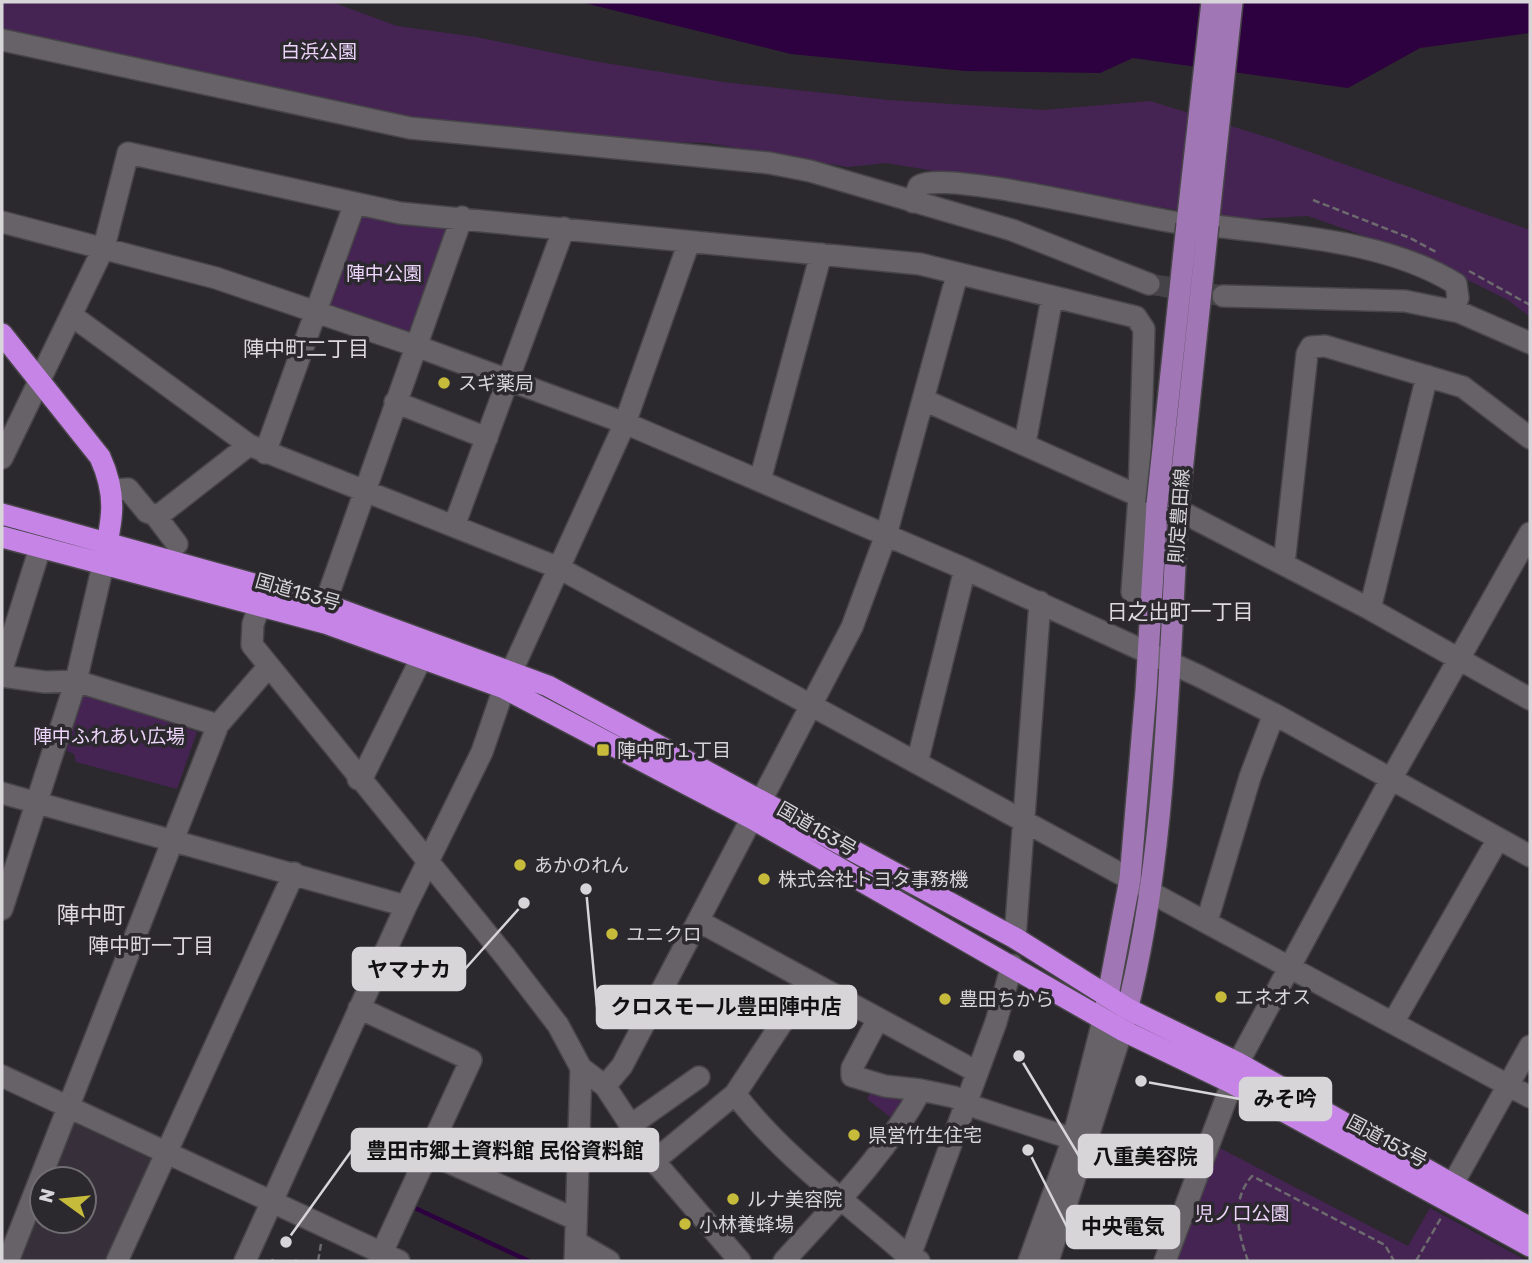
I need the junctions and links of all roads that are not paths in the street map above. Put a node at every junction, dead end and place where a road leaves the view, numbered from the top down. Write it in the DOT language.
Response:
graph roads {
  1 [pos="1212,2"];
  2 [pos="1232,2"];
  3 [pos="2,40"];
  4 [pos="913,202"];
  5 [pos="355,203"];
  6 [pos="463,218"];
  7 [pos="2,222"];
  8 [pos="1187,224"];
  9 [pos="1208,225"];
  10 [pos="564,228"];
  11 [pos="689,242"];
  12 [pos="104,247"];
  13 [pos="821,254"];
  14 [pos="957,275"];
  15 [pos="1149,284"];
  16 [pos="1223,296"];
  17 [pos="1052,298"];
  18 [pos="1453,310"];
  19 [pos="316,311"];
  20 [pos="71,315"];
  21 [pos="2,334"];
  22 [pos="1530,343"];
  23 [pos="416,346"];
  24 [pos="1427,376"];
  25 [pos="509,379"];
  26 [pos="39,381"];
  27 [pos="924,400"];
  28 [pos="395,402"];
  29 [pos="625,423"];
  30 [pos="487,438"];
  31 [pos="1530,438"];
  32 [pos="1025,443"];
  33 [pos="257,449"];
  34 [pos="2,458"];
  35 [pos="760,480"];
  36 [pos="113,490"];
  37 [pos="363,492"];
  38 [pos="1148,500"];
  39 [pos="1178,510"];
  40 [pos="2,514"];
  41 [pos="155,515"];
  42 [pos="454,526"];
  43 [pos="1530,533"];
  44 [pos="886,536"];
  45 [pos="2,537"];
  46 [pos="107,543"];
  47 [pos="177,544"];
  48 [pos="40,548"];
  49 [pos="1284,564"];
  50 [pos="103,565"];
  51 [pos="559,568"];
  52 [pos="965,569"];
  53 [pos="1132,592"];
  54 [pos="1040,602"];
  55 [pos="260,604"];
  56 [pos="324,604"];
  57 [pos="1370,609"];
  58 [pos="1148,654"];
  59 [pos="421,659"];
  60 [pos="1458,661"];
  61 [pos="1171,664"];
  62 [pos="269,666"];
  63 [pos="2,669"];
  64 [pos="2,676"];
  65 [pos="508,680"];
  66 [pos="76,681"];
  67 [pos="1530,699"];
  68 [pos="813,705"];
  69 [pos="1274,714"];
  70 [pos="218,725"];
  71 [pos="917,763"];
  72 [pos="358,779"];
  73 [pos="1391,779"];
  74 [pos="2,793"];
  75 [pos="36,803"];
  76 [pos="758,810"];
  77 [pos="1025,824"];
  78 [pos="1498,838"];
  79 [pos="171,840"];
  80 [pos="1530,856"];
  81 [pos="427,860"];
  82 [pos="294,873"];
  83 [pos="1130,879"];
  84 [pos="1148,891"];
  85 [pos="406,906"];
  86 [pos="2,909"];
  87 [pos="1207,921"];
  88 [pos="700,922"];
  89 [pos="1016,938"];
  90 [pos="1012,965"];
  91 [pos="1290,967"];
  92 [pos="809,982"];
  93 [pos="1106,994"];
  94 [pos="359,1008"];
  95 [pos="1128,1009"];
  96 [pos="1104,1017"];
  97 [pos="878,1019"];
  98 [pos="1394,1021"];
  99 [pos="1122,1030"];
  100 [pos="1530,1046"];
  101 [pos="581,1068"];
  102 [pos="977,1072"];
  103 [pos="1236,1073"];
  104 [pos="2,1076"];
  105 [pos="699,1077"];
  106 [pos="1508,1085"];
  107 [pos="605,1086"];
  108 [pos="920,1090"];
  109 [pos="736,1094"];
  110 [pos="1530,1097"];
  111 [pos="966,1103"];
  112 [pos="69,1107"];
  113 [pos="631,1125"];
  114 [pos="1073,1139"];
  115 [pos="167,1152"];
  116 [pos="428,1153"];
  117 [pos="654,1161"];
  118 [pos="1449,1192"];
  119 [pos="839,1199"];
  120 [pos="273,1202"];
  121 [pos="575,1219"];
  122 [pos="1530,1228"];
  123 [pos="1530,1246"];
  124 [pos="575,1251"];
  125 [pos="387,1258"];
  126 [pos="912,1260"];
  127 [pos="8,1261"];
  128 [pos="117,1261"];
  129 [pos="245,1261"];
  130 [pos="609,1261"];
  131 [pos="740,1261"];
  132 [pos="784,1261"];
  133 [pos="1029,1261"];
  134 [pos="1048,1261"];
  135 [pos="1165,1261"];
  1 -- 8 [label="main road, 則定豊田線"];
  2 -- 9 [label="main road, 則定豊田線"];
  3 -- 4 [label="street"];
  4 -- 8 [label="street"];
  4 -- 15 [label="street"];
  5 -- 6 [label="street"];
  5 -- 12 [label="street"];
  5 -- 19 [label="street"];
  6 -- 10 [label="street"];
  6 -- 23 [label="street"];
  7 -- 12 [label="street"];
  8 -- 38 [label="main road, 則定豊田線, bridge"];
  9 -- 18 [label="street"];
  9 -- 39 [label="main road, 則定豊田線, bridge"];
  10 -- 11 [label="street"];
  10 -- 25 [label="street"];
  11 -- 13 [label="street"];
  11 -- 29 [label="street"];
  12 -- 19 [label="street"];
  12 -- 20 [label="street"];
  13 -- 14 [label="street"];
  13 -- 35 [label="street"];
  14 -- 17 [label="street"];
  14 -- 27 [label="street"];
  16 -- 18 [label="street"];
  17 -- 32 [label="street"];
  17 -- 38 [label="street"];
  18 -- 22 [label="street"];
  19 -- 23 [label="street"];
  19 -- 33 [label="street"];
  20 -- 26 [label="street"];
  20 -- 33 [label="street"];
  21 -- 26 [label="highway"];
  23 -- 25 [label="street"];
  23 -- 28 [label="street"];
  24 -- 31 [label="street"];
  24 -- 49 [label="street"];
  24 -- 57 [label="street"];
  25 -- 29 [label="street"];
  25 -- 30 [label="street"];
  26 -- 34 [label="street"];
  26 -- 36 [label="highway"];
  27 -- 32 [label="street"];
  27 -- 44 [label="street"];
  28 -- 30 [label="street"];
  28 -- 37 [label="street"];
  29 -- 35 [label="street"];
  29 -- 51 [label="street"];
  30 -- 42 [label="street"];
  32 -- 38 [label="street"];
  33 -- 37 [label="street"];
  33 -- 41 [label="street"];
  35 -- 44 [label="street"];
  36 -- 41 [label="street"];
  36 -- 46 [label="highway"];
  37 -- 42 [label="street"];
  37 -- 56 [label="street"];
  38 -- 53 [label="street"];
  38 -- 58 [label="main road, 則定豊田線"];
  39 -- 49 [label="street"];
  39 -- 61 [label="main road, 則定豊田線"];
  40 -- 46 [label="highway, 国道153号"];
  41 -- 47 [label="street"];
  42 -- 51 [label="street"];
  43 -- 60 [label="street"];
  44 -- 52 [label="street"];
  44 -- 68 [label="street"];
  45 -- 48 [label="highway, 国道153号"];
  46 -- 50 [label="highway"];
  46 -- 56 [label="highway, 国道153号"];
  48 -- 50 [label="highway, 国道153号"];
  48 -- 63 [label="street"];
  49 -- 57 [label="street"];
  50 -- 55 [label="highway, 国道153号"];
  50 -- 66 [label="street"];
  51 -- 65 [label="street"];
  51 -- 68 [label="street"];
  52 -- 54 [label="street"];
  52 -- 71 [label="street"];
  54 -- 58 [label="street"];
  54 -- 77 [label="street"];
  55 -- 59 [label="highway, 国道153号"];
  55 -- 62 [label="street"];
  56 -- 65 [label="highway, 国道153号"];
  57 -- 60 [label="street"];
  58 -- 61 [label="street"];
  58 -- 83 [label="main road, 則定豊田線"];
  59 -- 65 [label="highway, 国道153号"];
  59 -- 72 [label="street"];
  60 -- 67 [label="street"];
  60 -- 73 [label="street"];
  61 -- 69 [label="street"];
  61 -- 84 [label="main road, 則定豊田線"];
  62 -- 70 [label="street"];
  62 -- 72 [label="street"];
  64 -- 66 [label="street"];
  65 -- 76 [label="highway, 国道153号"];
  65 -- 81 [label="street"];
  66 -- 70 [label="street"];
  66 -- 75 [label="street"];
  68 -- 71 [label="street"];
  68 -- 76 [label="street"];
  69 -- 73 [label="street"];
  69 -- 87 [label="street"];
  70 -- 79 [label="street"];
  71 -- 77 [label="street"];
  72 -- 81 [label="street"];
  73 -- 78 [label="street"];
  73 -- 91 [label="street"];
  74 -- 75 [label="street"];
  75 -- 79 [label="street"];
  75 -- 86 [label="street"];
  76 -- 88 [label="street"];
  76 -- 89 [label="highway, 国道153号"];
  76 -- 90 [label="highway, 国道153号"];
  77 -- 83 [label="street"];
  77 -- 89 [label="street"];
  78 -- 80 [label="street"];
  78 -- 98 [label="street"];
  79 -- 82 [label="street"];
  79 -- 112 [label="street"];
  81 -- 85 [label="street"];
  81 -- 101 [label="street"];
  82 -- 85 [label="street"];
  82 -- 115 [label="street"];
  83 -- 93 [label="main road, 則定豊田線"];
  84 -- 87 [label="street"];
  84 -- 95 [label="main road, 則定豊田線"];
  85 -- 94 [label="street"];
  87 -- 91 [label="street"];
  88 -- 92 [label="street"];
  88 -- 107 [label="street"];
  89 -- 93 [label="highway, 国道153号"];
  90 -- 96 [label="highway, 国道153号"];
  90 -- 102 [label="street"];
  91 -- 98 [label="street"];
  91 -- 103 [label="street"];
  92 -- 97 [label="street"];
  92 -- 109 [label="street"];
  93 -- 95 [label="highway, 国道153号"];
  93 -- 96 [label="main road, 則定豊田線"];
  94 -- 116 [label="street"];
  94 -- 120 [label="street"];
  95 -- 99 [label="main road, 則定豊田線"];
  95 -- 103 [label="highway, 国道153号"];
  96 -- 99 [label="highway, 国道153号"];
  96 -- 114 [label="street"];
  97 -- 102 [label="street"];
  97 -- 108 [label="street"];
  98 -- 106 [label="street"];
  99 -- 103 [label="highway, 国道153号"];
  99 -- 134 [label="street"];
  100 -- 106 [label="street"];
  101 -- 107 [label="street"];
  101 -- 121 [label="street"];
  102 -- 111 [label="street"];
  103 -- 118 [label="highway, 国道153号"];
  103 -- 135 [label="street"];
  104 -- 112 [label="street"];
  105 -- 113 [label="street"];
  106 -- 110 [label="street"];
  106 -- 118 [label="street"];
  107 -- 113 [label="street"];
  108 -- 111 [label="street"];
  108 -- 119 [label="street"];
  109 -- 117 [label="street"];
  109 -- 119 [label="street"];
  111 -- 114 [label="street"];
  111 -- 126 [label="street"];
  112 -- 115 [label="street"];
  112 -- 127 [label="street"];
  113 -- 117 [label="street"];
  114 -- 133 [label="street"];
  115 -- 120 [label="street"];
  115 -- 128 [label="street"];
  116 -- 121 [label="street"];
  116 -- 125 [label="street"];
  117 -- 131 [label="street"];
  118 -- 122 [label="highway, 国道153号"];
  118 -- 123 [label="highway, 国道153号"];
  119 -- 126 [label="street"];
  119 -- 132 [label="street"];
  120 -- 125 [label="street"];
  120 -- 129 [label="street"];
  121 -- 124 [label="street"];
  124 -- 130 [label="street"];
}
